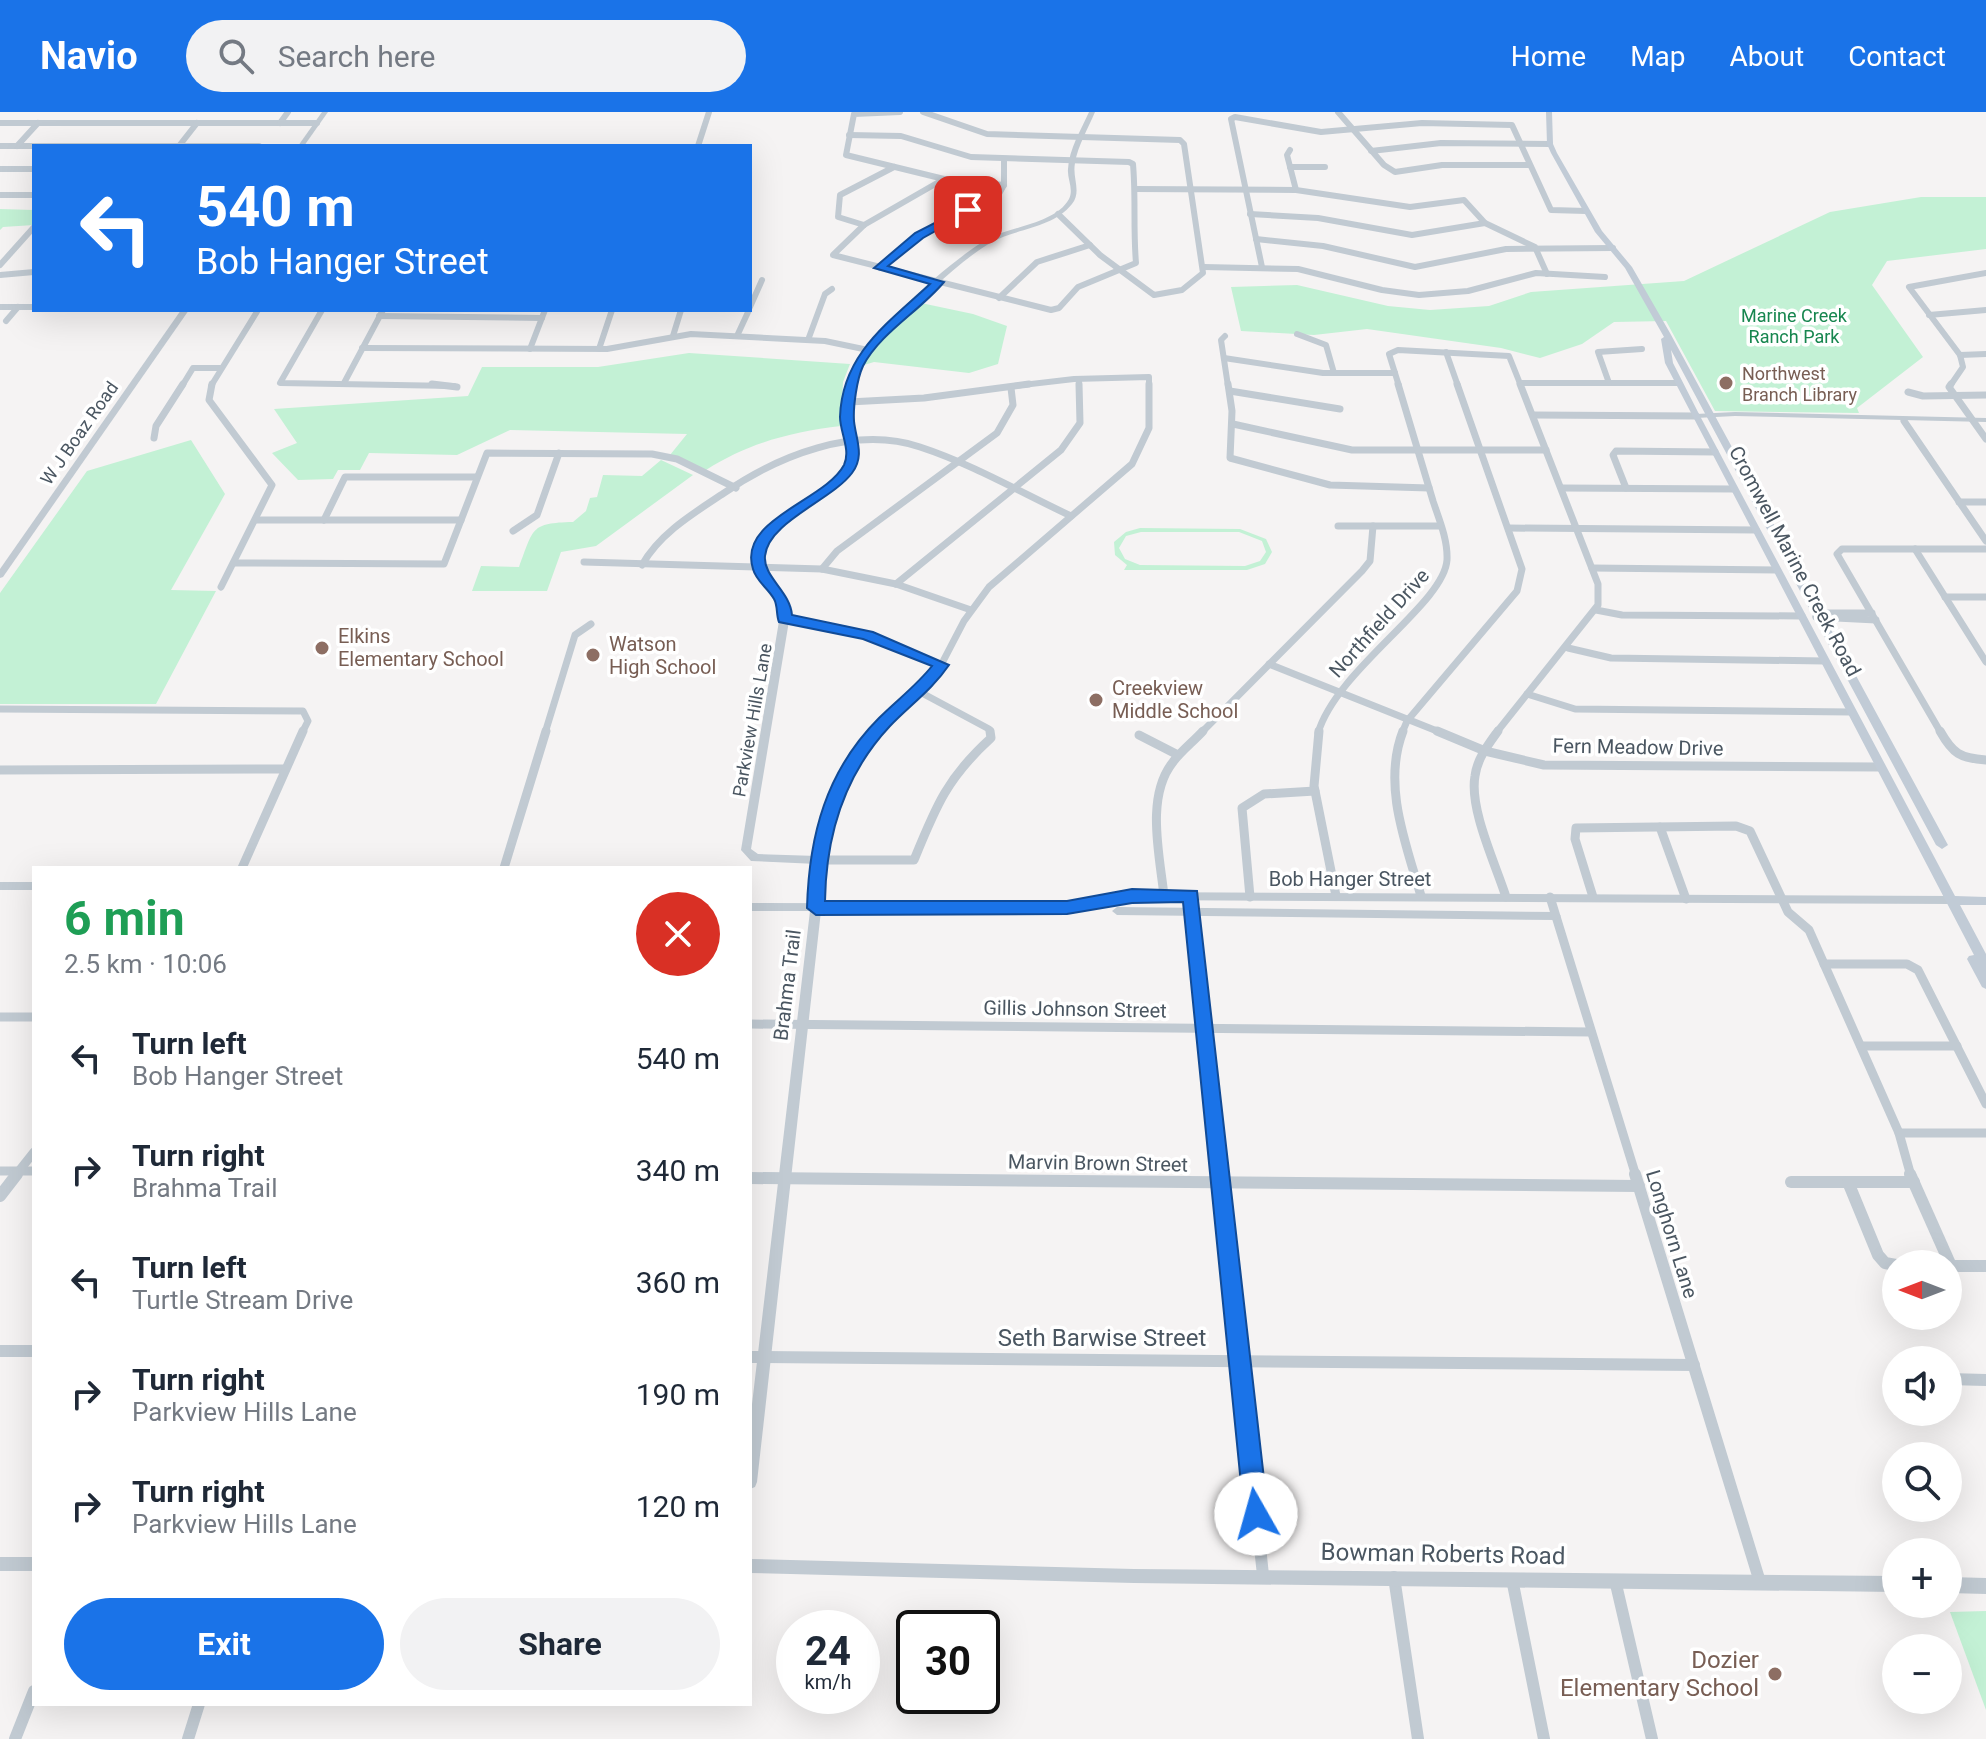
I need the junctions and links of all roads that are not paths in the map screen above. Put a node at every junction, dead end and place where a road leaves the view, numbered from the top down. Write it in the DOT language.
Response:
graph roads {
  1 [pos="128,112"];
  2 [pos="288,112"];
  3 [pos="325,112"];
  4 [pos="709,112"];
  5 [pos="900,112"];
  6 [pos="923,112"];
  7 [pos="1092,112"];
  8 [pos="1338,112"];
  9 [pos="1549,112"];
  10 [pos="854,114"];
  11 [pos="0,123"];
  12 [pos="38,123"];
  13 [pos="118,123"];
  14 [pos="197,123"];
  15 [pos="280,123"];
  16 [pos="317,123"];
  17 [pos="1350,130"];
  18 [pos="849,135"];
  19 [pos="1082,136"];
  20 [pos="181,144"];
  21 [pos="302,144"];
  22 [pos="699,144"];
  23 [pos="1518,144"];
  24 [pos="1550,144"];
  25 [pos="0,146"];
  26 [pos="17,146"];
  27 [pos="32,146"];
  28 [pos="1290,150"];
  29 [pos="1371,151"];
  30 [pos="1004,159"];
  31 [pos="1073,160"];
  32 [pos="1529,165"];
  33 [pos="894,167"];
  34 [pos="1290,167"];
  35 [pos="1325,167"];
  36 [pos="0,169"];
  37 [pos="32,169"];
  38 [pos="944,179"];
  39 [pos="1004,185"];
  40 [pos="1135,189"];
  41 [pos="1191,189"];
  42 [pos="1245,189"];
  43 [pos="1296,190"];
  44 [pos="0,195"];
  45 [pos="32,195"];
  46 [pos="1586,211"];
  47 [pos="1058,214"];
  48 [pos="1250,214"];
  49 [pos="1485,223"];
  50 [pos="864,225"];
  51 [pos="32,229"];
  52 [pos="1256,239"];
  53 [pos="23,240"];
  54 [pos="32,240"];
  55 [pos="1090,245"];
  56 [pos="1535,247"];
  57 [pos="1613,248"];
  58 [pos="0,255"];
  59 [pos="10,255"];
  60 [pos="0,265"];
  61 [pos="1204,267"];
  62 [pos="1262,267"];
  63 [pos="880,268"];
  64 [pos="1124,270"];
  65 [pos="32,272"];
  66 [pos="1986,273"];
  67 [pos="1547,274"];
  68 [pos="0,275"];
  69 [pos="1605,277"];
  70 [pos="762,280"];
  71 [pos="938,282"];
  72 [pos="832,289"];
  73 [pos="999,298"];
  74 [pos="752,302"];
  75 [pos="0,307"];
  76 [pos="18,307"];
  77 [pos="32,307"];
  78 [pos="1986,310"];
  79 [pos="184,312"];
  80 [pos="257,312"];
  81 [pos="321,312"];
  82 [pos="611,312"];
  83 [pos="680,312"];
  84 [pos="747,312"];
  85 [pos="381,313"];
  86 [pos="543,314"];
  87 [pos="1929,315"];
  88 [pos="6,321"];
  89 [pos="1662,329"];
  90 [pos="1297,334"];
  91 [pos="673,336"];
  92 [pos="737,336"];
  93 [pos="1225,336"];
  94 [pos="808,340"];
  95 [pos="362,348"];
  96 [pos="530,349"];
  97 [pos="599,349"];
  98 [pos="1642,349"];
  99 [pos="868,350"];
  100 [pos="1446,352"];
  101 [pos="1986,354"];
  102 [pos="1960,355"];
  103 [pos="1224,358"];
  104 [pos="220,368"];
  105 [pos="1334,373"];
  106 [pos="1395,373"];
  107 [pos="1079,379"];
  108 [pos="344,383"];
  109 [pos="1520,383"];
  110 [pos="1609,383"];
  111 [pos="1679,383"];
  112 [pos="457,387"];
  113 [pos="1011,388"];
  114 [pos="1230,391"];
  115 [pos="1908,392"];
  116 [pos="1953,395"];
  117 [pos="1986,395"];
  118 [pos="849,402"];
  119 [pos="1340,409"];
  120 [pos="1533,415"];
  121 [pos="1696,416"];
  122 [pos="1709,417"];
  123 [pos="1986,420"];
  124 [pos="1904,421"];
  125 [pos="1972,421"];
  126 [pos="1233,424"];
  127 [pos="154,438"];
  128 [pos="1986,439"];
  129 [pos="853,444"];
  130 [pos="1418,450"];
  131 [pos="1481,450"];
  132 [pos="1546,450"];
  133 [pos="1715,452"];
  134 [pos="559,453"];
  135 [pos="957,463"];
  136 [pos="477,477"];
  137 [pos="736,488"];
  138 [pos="1429,488"];
  139 [pos="1562,488"];
  140 [pos="1626,488"];
  141 [pos="1014,489"];
  142 [pos="1734,489"];
  143 [pos="1747,489"];
  144 [pos="1959,502"];
  145 [pos="1986,502"];
  146 [pos="1071,516"];
  147 [pos="257,520"];
  148 [pos="324,520"];
  149 [pos="461,520"];
  150 [pos="1338,526"];
  151 [pos="1373,526"];
  152 [pos="1439,526"];
  153 [pos="1509,528"];
  154 [pos="1577,528"];
  155 [pos="1756,530"];
  156 [pos="513,531"];
  157 [pos="1986,541"];
  158 [pos="1915,549"];
  159 [pos="1986,549"];
  160 [pos="584,562"];
  161 [pos="234,563"];
  162 [pos="642,565"];
  163 [pos="758,565"];
  164 [pos="1592,568"];
  165 [pos="822,569"];
  166 [pos="1777,570"];
  167 [pos="0,575"];
  168 [pos="896,584"];
  169 [pos="221,587"];
  170 [pos="1945,597"];
  171 [pos="1986,597"];
  172 [pos="971,610"];
  173 [pos="1596,610"];
  174 [pos="1802,616"];
  175 [pos="1816,617"];
  176 [pos="1874,617"];
  177 [pos="785,619"];
  178 [pos="591,624"];
  179 [pos="1568,648"];
  180 [pos="1824,661"];
  181 [pos="1986,662"];
  182 [pos="1269,664"];
  183 [pos="942,665"];
  184 [pos="920,692"];
  185 [pos="1338,694"];
  186 [pos="1527,694"];
  187 [pos="0,709"];
  188 [pos="1851,712"];
  189 [pos="1407,721"];
  190 [pos="1139,735"];
  191 [pos="1889,750"];
  192 [pos="1485,751"];
  193 [pos="1178,755"];
  194 [pos="1986,760"];
  195 [pos="1880,767"];
  196 [pos="285,769"];
  197 [pos="0,770"];
  198 [pos="1315,791"];
  199 [pos="1901,806"];
  200 [pos="1660,827"];
  201 [pos="1942,845"];
  202 [pos="817,860"];
  203 [pos="243,866"];
  204 [pos="505,866"];
  205 [pos="0,886"];
  206 [pos="32,886"];
  207 [pos="1164,896"];
  208 [pos="1191,896"];
  209 [pos="1336,896"];
  210 [pos="1421,896"];
  211 [pos="1250,897"];
  212 [pos="1506,897"];
  213 [pos="1550,897"];
  214 [pos="1593,897"];
  215 [pos="1686,899"];
  216 [pos="1782,899"];
  217 [pos="1951,900"];
  218 [pos="1986,901"];
  219 [pos="752,907"];
  220 [pos="816,908"];
  221 [pos="1117,911"];
  222 [pos="1193,912"];
  223 [pos="1556,916"];
  224 [pos="1824,964"];
  225 [pos="1986,966"];
  226 [pos="1986,984"];
  227 [pos="0,1017"];
  228 [pos="32,1017"];
  229 [pos="752,1024"];
  230 [pos="803,1024"];
  231 [pos="1204,1028"];
  232 [pos="1591,1032"];
  233 [pos="1861,1046"];
  234 [pos="1957,1046"];
  235 [pos="1986,1104"];
  236 [pos="1899,1133"];
  237 [pos="1986,1133"];
  238 [pos="32,1155"];
  239 [pos="0,1171"];
  240 [pos="20,1171"];
  241 [pos="32,1171"];
  242 [pos="752,1178"];
  243 [pos="785,1178"];
  244 [pos="1220,1182"];
  245 [pos="1791,1182"];
  246 [pos="1848,1182"];
  247 [pos="1914,1182"];
  248 [pos="1639,1186"];
  249 [pos="0,1196"];
  250 [pos="1943,1250"];
  251 [pos="1882,1260"];
  252 [pos="1962,1266"];
  253 [pos="1986,1266"];
  254 [pos="0,1351"];
  255 [pos="32,1351"];
  256 [pos="752,1357"];
  257 [pos="765,1357"];
  258 [pos="1238,1361"];
  259 [pos="1694,1365"];
  260 [pos="1962,1379"];
  261 [pos="1986,1380"];
  262 [pos="752,1465"];
  263 [pos="0,1564"];
  264 [pos="32,1564"];
  265 [pos="752,1566"];
  266 [pos="1263,1575"];
  267 [pos="1394,1577"];
  268 [pos="1512,1579"];
  269 [pos="1615,1580"];
  270 [pos="1760,1582"];
  271 [pos="1882,1584"];
  272 [pos="1962,1585"];
  273 [pos="1986,1586"];
  274 [pos="32,1696"];
  275 [pos="198,1706"];
  276 [pos="15,1739"];
  277 [pos="188,1739"];
  278 [pos="1418,1739"];
  279 [pos="1544,1739"];
  280 [pos="1652,1739"];
  1 -- 13 [label="street"];
  2 -- 15 [label="street"];
  3 -- 16 [label="street"];
  4 -- 22 [label="street"];
  5 -- 10 [label="street"];
  6 -- 19 [label="street"];
  7 -- 19 [label="street"];
  8 -- 17 [label="street"];
  9 -- 24 [label="main road, Cromwell Marine Creek Road"];
  10 -- 18 [label="street"];
  11 -- 12 [label="street"];
  12 -- 13 [label="street"];
  12 -- 26 [label="street"];
  13 -- 14 [label="street"];
  14 -- 15 [label="street"];
  14 -- 20 [label="street"];
  15 -- 16 [label="street"];
  16 -- 21 [label="street"];
  17 -- 23 [label="street"];
  17 -- 29 [label="street"];
  17 -- 42 [label="street"];
  18 -- 30 [label="street"];
  18 -- 33 [label="street"];
  19 -- 31 [label="street"];
  19 -- 41 [label="street"];
  23 -- 24 [label="street"];
  23 -- 29 [label="street"];
  23 -- 32 [label="street"];
  24 -- 46 [label="main road, Cromwell Marine Creek Road"];
  25 -- 26 [label="street"];
  26 -- 27 [label="street"];
  28 -- 34 [label="street"];
  29 -- 32 [label="street"];
  30 -- 31 [label="street"];
  30 -- 39 [label="street"];
  31 -- 40 [label="street"];
  31 -- 47 [label="street"];
  32 -- 46 [label="street"];
  33 -- 38 [label="street"];
  33 -- 50 [label="street"];
  34 -- 35 [label="street"];
  34 -- 43 [label="street"];
  36 -- 37 [label="street"];
  38 -- 39 [label="street"];
  38 -- 50 [label="street"];
  39 -- 63 [label="street"];
  40 -- 41 [label="street"];
  40 -- 64 [label="street"];
  41 -- 42 [label="street"];
  41 -- 61 [label="street"];
  42 -- 43 [label="street"];
  42 -- 48 [label="street"];
  43 -- 49 [label="street"];
  44 -- 45 [label="street"];
  46 -- 57 [label="main road, Cromwell Marine Creek Road"];
  47 -- 55 [label="street"];
  47 -- 71 [label="street"];
  48 -- 49 [label="street"];
  48 -- 52 [label="street"];
  49 -- 56 [label="street"];
  50 -- 63 [label="street"];
  51 -- 53 [label="street"];
  52 -- 56 [label="street"];
  52 -- 62 [label="street"];
  53 -- 54 [label="street"];
  53 -- 59 [label="street"];
  55 -- 64 [label="street"];
  55 -- 73 [label="street"];
  56 -- 57 [label="street"];
  56 -- 67 [label="street"];
  57 -- 89 [label="main road, Cromwell Marine Creek Road"];
  58 -- 59 [label="street"];
  59 -- 60 [label="street"];
  61 -- 62 [label="street"];
  61 -- 64 [label="street"];
  62 -- 67 [label="street"];
  63 -- 71 [label="street"];
  64 -- 73 [label="street"];
  65 -- 68 [label="street"];
  66 -- 87 [label="street"];
  67 -- 69 [label="street"];
  70 -- 74 [label="street"];
  71 -- 73 [label="street"];
  71 -- 99 [label="street"];
  72 -- 94 [label="street"];
  75 -- 76 [label="street"];
  76 -- 77 [label="street"];
  76 -- 88 [label="street"];
  78 -- 87 [label="street"];
  79 -- 167 [label="street, W J Boaz Road"];
  80 -- 104 [label="street"];
  81 -- 108 [label="street"];
  82 -- 97 [label="street"];
  83 -- 91 [label="street"];
  84 -- 92 [label="street"];
  85 -- 86 [label="street"];
  85 -- 95 [label="street"];
  86 -- 96 [label="street"];
  87 -- 102 [label="street"];
  89 -- 111 [label="main road, Cromwell Marine Creek Road"];
  89 -- 122 [label="main road, Cromwell Marine Creek Road"];
  90 -- 105 [label="street"];
  91 -- 92 [label="street"];
  91 -- 97 [label="street"];
  92 -- 94 [label="street"];
  93 -- 103 [label="street"];
  94 -- 99 [label="street"];
  95 -- 96 [label="street"];
  95 -- 108 [label="street"];
  96 -- 97 [label="street"];
  98 -- 110 [label="street"];
  99 -- 118 [label="street"];
  100 -- 106 [label="street"];
  100 -- 109 [label="street"];
  100 -- 131 [label="street"];
  101 -- 102 [label="street"];
  102 -- 116 [label="street"];
  103 -- 105 [label="street"];
  103 -- 114 [label="street"];
  104 -- 127 [label="street"];
  104 -- 147 [label="street"];
  105 -- 106 [label="street"];
  106 -- 130 [label="street, Northfield Drive"];
  107 -- 113 [label="street"];
  107 -- 141 [label="street"];
  107 -- 146 [label="street, Brahma Trail"];
  108 -- 112 [label="street"];
  109 -- 110 [label="street"];
  109 -- 120 [label="street"];
  110 -- 111 [label="street"];
  111 -- 121 [label="main road, Cromwell Marine Creek Road"];
  113 -- 118 [label="street"];
  113 -- 135 [label="street"];
  114 -- 119 [label="street"];
  114 -- 126 [label="street"];
  115 -- 116 [label="street"];
  116 -- 117 [label="street"];
  116 -- 125 [label="street"];
  118 -- 129 [label="street"];
  120 -- 121 [label="street"];
  120 -- 132 [label="street"];
  121 -- 122 [label="street"];
  121 -- 133 [label="main road, Cromwell Marine Creek Road"];
  122 -- 124 [label="street"];
  122 -- 143 [label="main road, Cromwell Marine Creek Road"];
  123 -- 125 [label="street"];
  124 -- 125 [label="street"];
  124 -- 144 [label="street"];
  125 -- 128 [label="street"];
  126 -- 130 [label="street"];
  126 -- 138 [label="street"];
  129 -- 135 [label="street"];
  129 -- 137 [label="street"];
  129 -- 163 [label="street"];
  130 -- 131 [label="street"];
  130 -- 138 [label="street, Northfield Drive"];
  131 -- 132 [label="street"];
  131 -- 153 [label="street"];
  132 -- 139 [label="street"];
  133 -- 140 [label="street"];
  133 -- 142 [label="main road, Cromwell Marine Creek Road"];
  134 -- 136 [label="street"];
  134 -- 137 [label="street"];
  134 -- 156 [label="street"];
  135 -- 141 [label="street"];
  135 -- 165 [label="street"];
  136 -- 148 [label="street"];
  136 -- 149 [label="street"];
  137 -- 162 [label="street"];
  138 -- 152 [label="street, Northfield Drive"];
  139 -- 140 [label="street"];
  139 -- 154 [label="street"];
  140 -- 142 [label="street"];
  141 -- 146 [label="street"];
  141 -- 168 [label="street"];
  142 -- 143 [label="main road"];
  142 -- 155 [label="main road, Cromwell Marine Creek Road"];
  143 -- 175 [label="main road, Cromwell Marine Creek Road"];
  144 -- 145 [label="street"];
  144 -- 157 [label="street"];
  146 -- 172 [label="street, Brahma Trail"];
  147 -- 148 [label="street"];
  147 -- 161 [label="street"];
  148 -- 149 [label="street"];
  149 -- 161 [label="street"];
  150 -- 151 [label="street"];
  151 -- 152 [label="street"];
  151 -- 182 [label="street"];
  152 -- 185 [label="street, Northfield Drive"];
  153 -- 154 [label="street"];
  153 -- 189 [label="street"];
  154 -- 155 [label="street"];
  154 -- 164 [label="street"];
  155 -- 166 [label="main road, Cromwell Marine Creek Road"];
  158 -- 159 [label="street"];
  158 -- 170 [label="street"];
  158 -- 176 [label="street"];
  160 -- 162 [label="street"];
  161 -- 169 [label="street"];
  162 -- 163 [label="street"];
  163 -- 165 [label="street"];
  163 -- 177 [label="street, Parkview Hills Lane"];
  164 -- 166 [label="street"];
  164 -- 173 [label="street"];
  165 -- 168 [label="street"];
  166 -- 174 [label="main road, Cromwell Marine Creek Road"];
  168 -- 172 [label="street"];
  170 -- 171 [label="street"];
  170 -- 181 [label="street"];
  172 -- 183 [label="street, Brahma Trail"];
  173 -- 174 [label="street"];
  173 -- 179 [label="street"];
  174 -- 175 [label="main road"];
  174 -- 180 [label="main road, Cromwell Marine Creek Road"];
  175 -- 176 [label="street"];
  175 -- 191 [label="main road, Cromwell Marine Creek Road"];
  176 -- 194 [label="street"];
  177 -- 183 [label="street"];
  177 -- 202 [label="street, Parkview Hills Lane"];
  178 -- 204 [label="street"];
  179 -- 180 [label="street"];
  179 -- 186 [label="street"];
  180 -- 188 [label="main road, Cromwell Marine Creek Road"];
  182 -- 185 [label="street, Fern Meadow Drive"];
  182 -- 193 [label="street"];
  183 -- 184 [label="street, Brahma Trail"];
  184 -- 202 [label="street, Brahma Trail"];
  184 -- 202 [label="street, Parkview Hills Lane"];
  185 -- 189 [label="street, Fern Meadow Drive"];
  185 -- 198 [label="street, Northfield Drive"];
  186 -- 188 [label="street"];
  186 -- 192 [label="street"];
  187 -- 196 [label="street"];
  188 -- 195 [label="main road, Cromwell Marine Creek Road"];
  189 -- 192 [label="street, Fern Meadow Drive"];
  189 -- 210 [label="street"];
  190 -- 193 [label="street"];
  191 -- 199 [label="main road, Cromwell Marine Creek Road"];
  191 -- 201 [label="main road, Cromwell Marine Creek Road"];
  192 -- 195 [label="street, Fern Meadow Drive"];
  192 -- 212 [label="street"];
  193 -- 207 [label="street"];
  195 -- 199 [label="main road, Cromwell Marine Creek Road"];
  196 -- 197 [label="street"];
  196 -- 203 [label="street"];
  198 -- 209 [label="street, Northfield Drive"];
  198 -- 211 [label="street"];
  199 -- 217 [label="main road, Cromwell Marine Creek Road"];
  200 -- 214 [label="street"];
  200 -- 215 [label="street"];
  200 -- 216 [label="street"];
  202 -- 220 [label="street, Brahma Trail"];
  205 -- 206 [label="street"];
  207 -- 208 [label="street, Bob Hanger Street"];
  207 -- 220 [label="street, Bob Hanger Street"];
  208 -- 211 [label="street, Bob Hanger Street"];
  208 -- 222 [label="street"];
  209 -- 210 [label="street, Bob Hanger Street"];
  209 -- 211 [label="street, Bob Hanger Street"];
  210 -- 212 [label="street, Bob Hanger Street"];
  212 -- 213 [label="street, Bob Hanger Street"];
  213 -- 214 [label="street, Bob Hanger Street"];
  213 -- 223 [label="street, Longhorn Lane"];
  214 -- 215 [label="street, Bob Hanger Street"];
  215 -- 216 [label="street, Bob Hanger Street"];
  216 -- 217 [label="street, Bob Hanger Street"];
  216 -- 224 [label="street"];
  217 -- 218 [label="main road"];
  217 -- 225 [label="main road, Cromwell Marine Creek Road"];
  217 -- 226 [label="main road, Cromwell Marine Creek Road"];
  219 -- 220 [label="street, Bob Hanger Street"];
  220 -- 230 [label="street, Brahma Trail"];
  221 -- 222 [label="street, Bob Hanger Street"];
  222 -- 223 [label="street, Bob Hanger Street"];
  222 -- 231 [label="street"];
  223 -- 232 [label="street, Longhorn Lane"];
  224 -- 233 [label="street"];
  224 -- 234 [label="street"];
  227 -- 228 [label="street"];
  229 -- 230 [label="street, Gillis Johnson Street"];
  230 -- 231 [label="street, Gillis Johnson Street"];
  230 -- 243 [label="street, Brahma Trail"];
  231 -- 232 [label="street, Gillis Johnson Street"];
  231 -- 244 [label="street"];
  232 -- 248 [label="street, Longhorn Lane"];
  233 -- 234 [label="street"];
  233 -- 236 [label="street"];
  234 -- 235 [label="street"];
  236 -- 237 [label="street"];
  236 -- 247 [label="street"];
  238 -- 240 [label="street"];
  239 -- 240 [label="street"];
  240 -- 241 [label="street"];
  240 -- 249 [label="street"];
  242 -- 243 [label="street, Marvin Brown Street"];
  243 -- 244 [label="street, Marvin Brown Street"];
  243 -- 257 [label="street, Brahma Trail"];
  244 -- 248 [label="street, Marvin Brown Street"];
  244 -- 258 [label="street"];
  245 -- 246 [label="street"];
  246 -- 247 [label="street"];
  246 -- 251 [label="street"];
  247 -- 250 [label="street"];
  248 -- 259 [label="street, Longhorn Lane"];
  252 -- 253 [label="street"];
  254 -- 255 [label="street"];
  256 -- 257 [label="street, Seth Barwise Street"];
  257 -- 258 [label="street, Seth Barwise Street"];
  257 -- 262 [label="street, Brahma Trail"];
  258 -- 259 [label="street, Seth Barwise Street"];
  258 -- 266 [label="street"];
  259 -- 270 [label="street, Longhorn Lane"];
  260 -- 261 [label="street"];
  263 -- 264 [label="street"];
  265 -- 266 [label="street, Bowman Roberts Road"];
  266 -- 267 [label="street, Bowman Roberts Road"];
  267 -- 268 [label="street, Bowman Roberts Road"];
  267 -- 278 [label="street"];
  268 -- 269 [label="street, Bowman Roberts Road"];
  268 -- 279 [label="street"];
  269 -- 270 [label="street, Bowman Roberts Road"];
  269 -- 280 [label="street"];
  270 -- 271 [label="street, Bowman Roberts Road"];
  272 -- 273 [label="street"];
  274 -- 276 [label="street"];
  275 -- 277 [label="street"];
}
